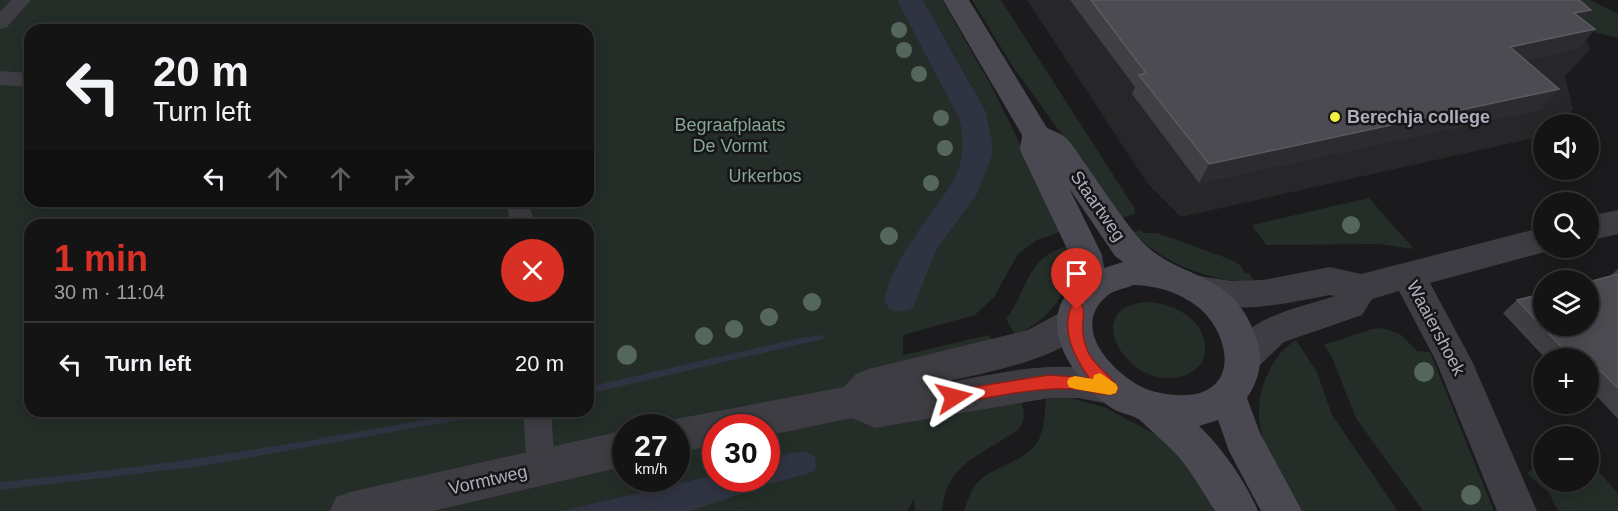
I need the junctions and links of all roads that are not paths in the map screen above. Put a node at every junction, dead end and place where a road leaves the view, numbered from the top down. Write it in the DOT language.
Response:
graph roads {
  1 [pos="22,0"];
  2 [pos="956,0"];
  3 [pos="0,23"];
  4 [pos="0,78"];
  5 [pos="24,80"];
  6 [pos="1037,135"];
  7 [pos="1618,222"];
  8 [pos="1599,226"];
  9 [pos="1533,243"];
  10 [pos="1162,275"];
  11 [pos="1407,275"];
  12 [pos="1346,285"];
  13 [pos="1090,290"];
  14 [pos="1199,290"];
  15 [pos="1074,321"];
  16 [pos="1244,357"];
  17 [pos="1110,388"];
  18 [pos="1228,395"];
  19 [pos="855,401"];
  20 [pos="1154,409"];
  21 [pos="780,416"];
  22 [pos="537,417"];
  23 [pos="612,451"];
  24 [pos="541,467"];
  25 [pos="350,511"];
  26 [pos="1238,511"];
  27 [pos="1282,511"];
  28 [pos="1517,511"];
  1 -- 3 [label="lane"];
  2 -- 6 [label="main road, Staartweg"];
  4 -- 5 [label="lane"];
  6 -- 10 [label="main road, Staartweg"];
  6 -- 13 [label="main road, Staartweg"];
  7 -- 8 [label="street"];
  9 -- 11 [label="street, Waaiershoek"];
  10 -- 13 [label="main road"];
  10 -- 14 [label="main road"];
  11 -- 12 [label="street"];
  11 -- 28 [label="street, Waaiershoek"];
  12 -- 14 [label="street"];
  12 -- 16 [label="street"];
  13 -- 15 [label="main road"];
  14 -- 16 [label="main road"];
  15 -- 17 [label="main road"];
  15 -- 19 [label="street"];
  16 -- 18 [label="main road"];
  17 -- 19 [label="street"];
  17 -- 20 [label="main road"];
  18 -- 20 [label="main road"];
  18 -- 27 [label="main road"];
  19 -- 21 [label="street"];
  20 -- 26 [label="main road"];
  22 -- 24 [label="lane"];
  23 -- 24 [label="street, Vormtweg"];
  24 -- 25 [label="street, Vormtweg"];
}
